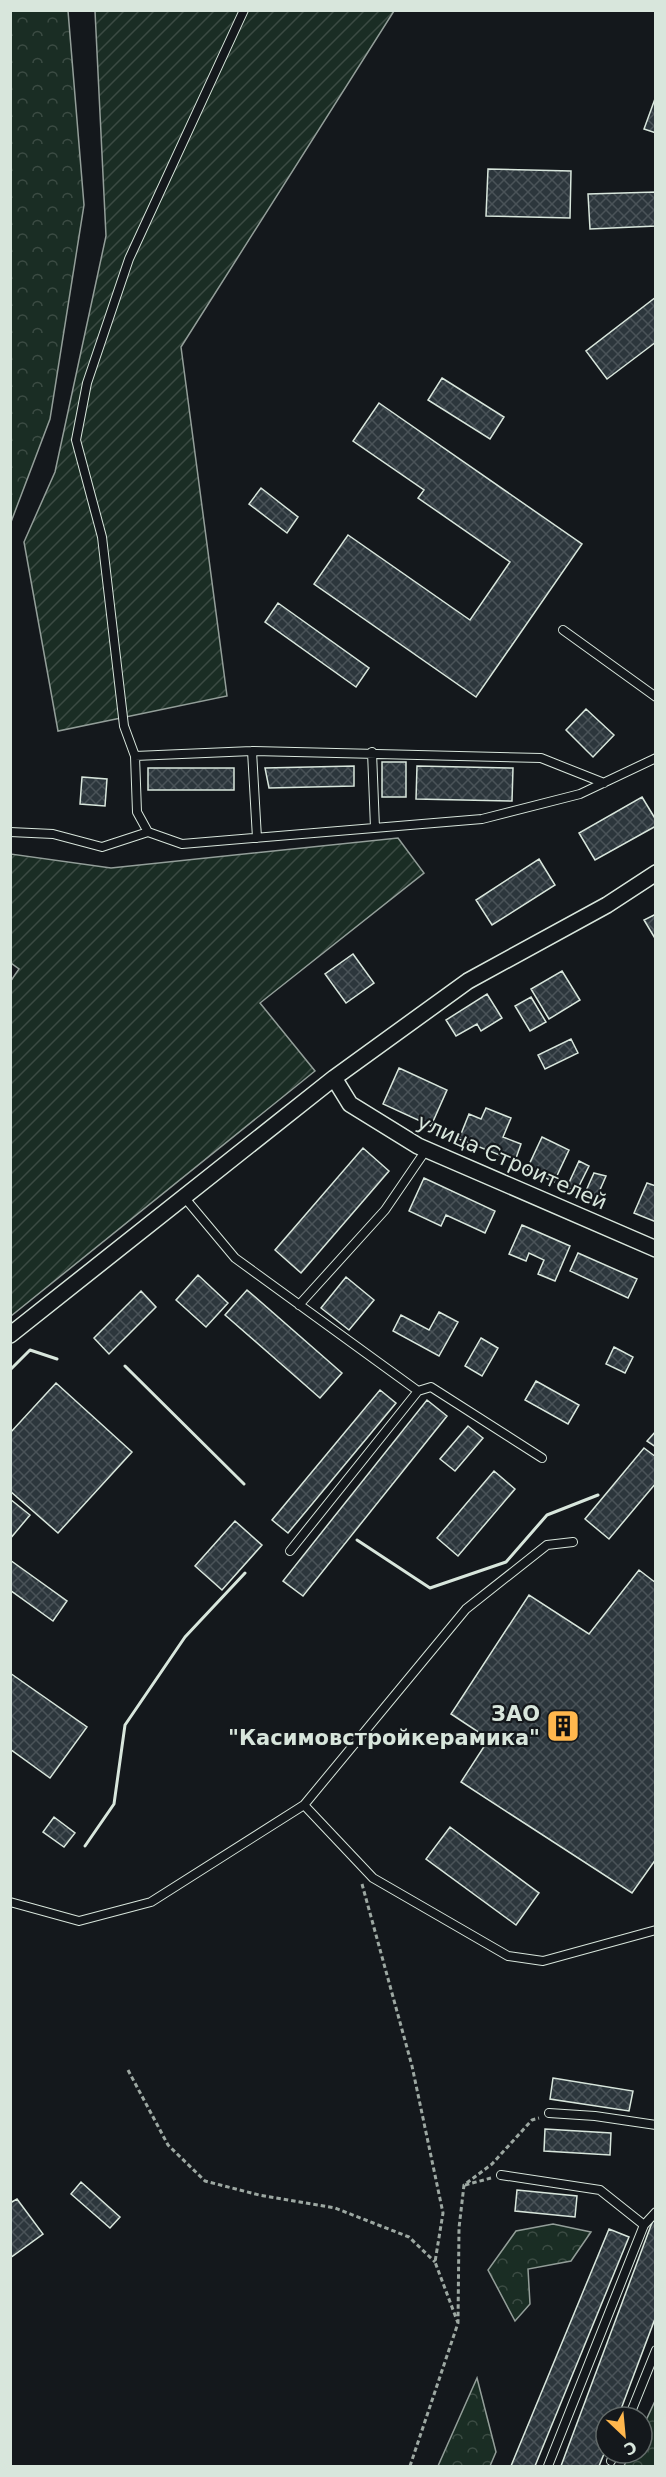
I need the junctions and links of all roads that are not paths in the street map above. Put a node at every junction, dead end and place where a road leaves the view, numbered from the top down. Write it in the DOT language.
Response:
graph roads {
  1 [pos="244,10"];
  2 [pos="563,630"];
  3 [pos="656,697"];
  4 [pos="252,751"];
  5 [pos="372,752"];
  6 [pos="135,756"];
  7 [pos="656,758"];
  8 [pos="604,783"];
  9 [pos="375,828"];
  10 [pos="10,832"];
  11 [pos="148,832"];
  12 [pos="257,838"];
  13 [pos="656,873"];
  14 [pos="334,1078"];
  15 [pos="426,1150"];
  16 [pos="184,1197"];
  17 [pos="656,1249"];
  18 [pos="299,1305"];
  19 [pos="10,1335"];
  20 [pos="418,1390"];
  21 [pos="542,1458"];
  22 [pos="573,1542"];
  23 [pos="290,1551"];
  24 [pos="304,1805"];
  25 [pos="10,1902"];
  26 [pos="656,1930"];
  27 [pos="549,2113"];
  28 [pos="656,2125"];
  29 [pos="501,2175"];
  30 [pos="656,2212"];
  31 [pos="644,2225"];
  32 [pos="656,2350"];
  33 [pos="634,2405"];
  34 [pos="548,2466"];
  1 -- 6 [label="lane"];
  2 -- 3 [label="lane"];
  4 -- 5 [label="lane"];
  4 -- 6 [label="lane"];
  4 -- 12 [label="lane"];
  5 -- 8 [label="lane"];
  5 -- 9 [label="lane"];
  6 -- 11 [label="lane"];
  7 -- 8 [label="lane"];
  8 -- 9 [label="lane"];
  9 -- 12 [label="lane"];
  10 -- 11 [label="lane"];
  11 -- 12 [label="lane"];
  13 -- 14 [label="street"];
  14 -- 15 [label="street, улица Строителей"];
  14 -- 16 [label="street"];
  15 -- 17 [label="street, улица Строителей"];
  15 -- 18 [label="lane"];
  16 -- 18 [label="lane"];
  16 -- 19 [label="street"];
  18 -- 20 [label="lane"];
  20 -- 21 [label="lane"];
  20 -- 23 [label="lane"];
  22 -- 24 [label="lane"];
  24 -- 25 [label="lane"];
  24 -- 26 [label="lane"];
  27 -- 28 [label="lane"];
  29 -- 31 [label="lane"];
  30 -- 31 [label="lane"];
  31 -- 34 [label="lane"];
  32 -- 33 [label="lane"];
}
